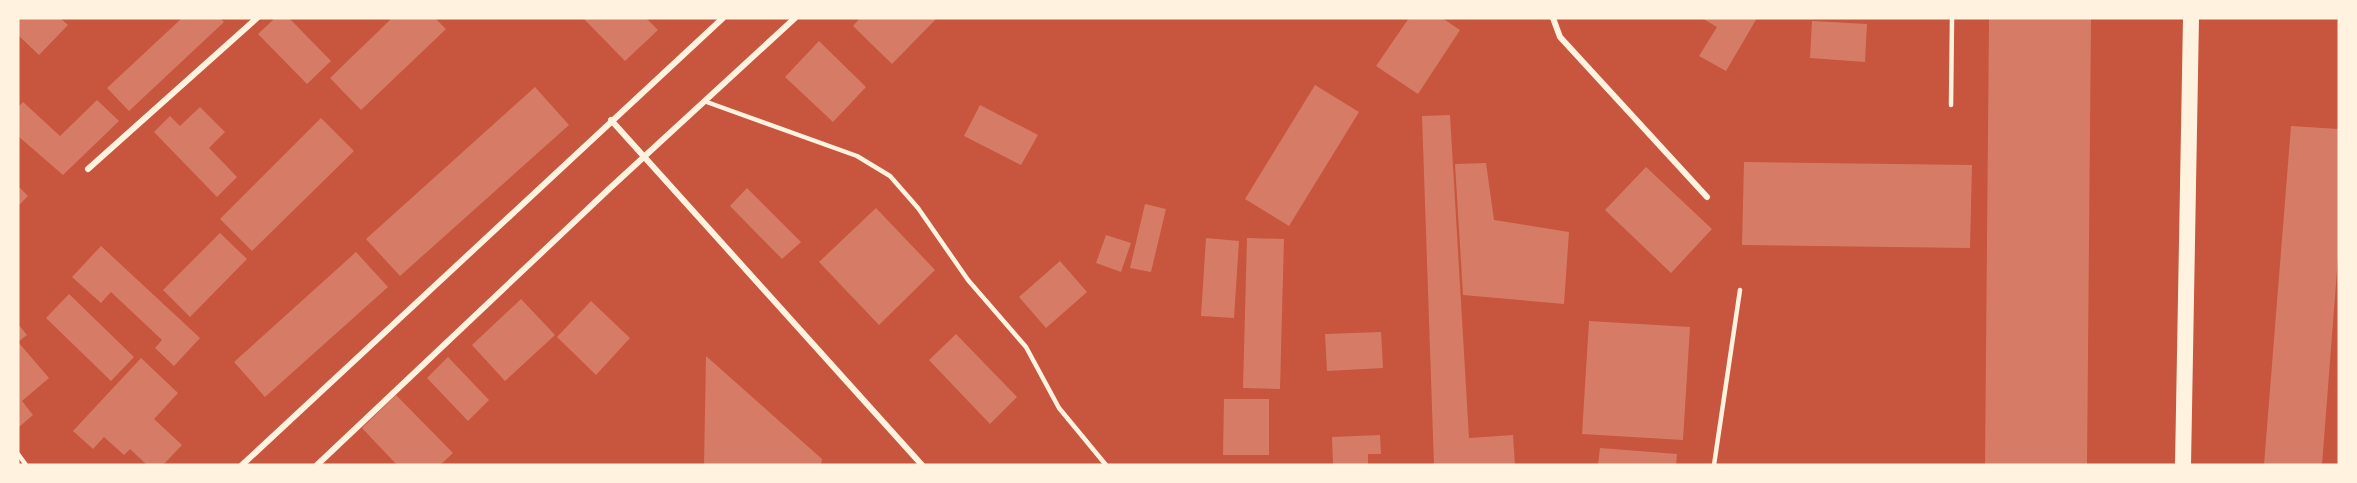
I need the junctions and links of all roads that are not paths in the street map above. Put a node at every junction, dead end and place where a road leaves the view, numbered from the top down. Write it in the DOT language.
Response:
graph roads {
  1 [pos="257,18"];
  2 [pos="723,18"];
  3 [pos="795,18"];
  4 [pos="1553,18"];
  5 [pos="1952,18"];
  6 [pos="2191,18"];
  7 [pos="704,101"];
  8 [pos="1951,105"];
  9 [pos="611,120"];
  10 [pos="644,157"];
  11 [pos="88,169"];
  12 [pos="1707,197"];
  13 [pos="1740,290"];
  14 [pos="18,454"];
  15 [pos="26,465"];
  16 [pos="242,465"];
  17 [pos="316,465"];
  18 [pos="922,465"];
  19 [pos="1106,465"];
  20 [pos="1714,465"];
  21 [pos="2183,465"];
  1 -- 11 [label="street"];
  2 -- 9 [label="street"];
  3 -- 7 [label="street"];
  4 -- 12 [label="street"];
  5 -- 8 [label="lane"];
  6 -- 21 [label="highway"];
  7 -- 10 [label="street"];
  7 -- 19 [label="lane"];
  9 -- 10 [label="street"];
  9 -- 16 [label="street"];
  10 -- 17 [label="street"];
  10 -- 18 [label="street"];
  13 -- 20 [label="lane"];
  14 -- 15 [label="lane"];
}
